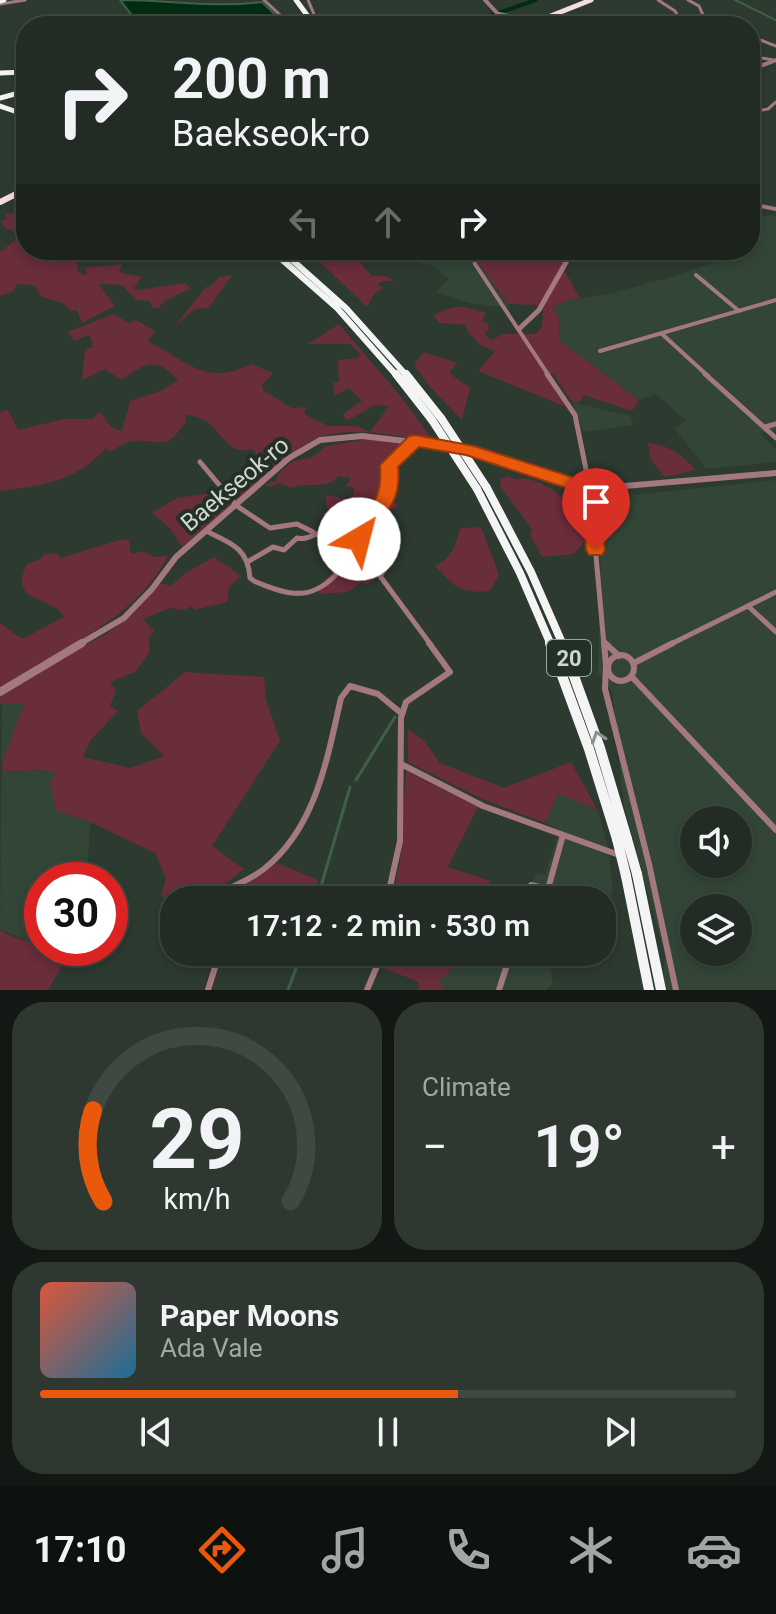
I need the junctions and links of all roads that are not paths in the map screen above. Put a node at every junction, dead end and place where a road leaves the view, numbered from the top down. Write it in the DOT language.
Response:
graph roads {
  1 [pos="25,0"];
  2 [pos="264,0"];
  3 [pos="298,0"];
  4 [pos="485,0"];
  5 [pos="585,0"];
  6 [pos="591,0"];
  7 [pos="658,0"];
  8 [pos="688,0"];
  9 [pos="1,1"];
  10 [pos="498,14"];
  11 [pos="281,16"];
  12 [pos="312,16"];
  13 [pos="508,16"];
  14 [pos="548,16"];
  15 [pos="549,16"];
  16 [pos="678,16"];
  17 [pos="705,16"];
  18 [pos="283,260"];
  19 [pos="293,260"];
  20 [pos="474,260"];
  21 [pos="567,260"];
  22 [pos="696,275"];
  23 [pos="776,300"];
  24 [pos="739,311"];
  25 [pos="519,329"];
  26 [pos="662,334"];
  27 [pos="600,351"];
  28 [pos="437,419"];
  29 [pos="776,424"];
  30 [pos="764,428"];
  31 [pos="776,438"];
  32 [pos="415,440"];
  33 [pos="200,462"];
  34 [pos="776,473"];
  35 [pos="590,489"];
  36 [pos="237,506"];
  37 [pos="206,531"];
  38 [pos="314,532"];
  39 [pos="359,539"];
  40 [pos="249,561"];
  41 [pos="776,592"];
  42 [pos="748,606"];
  43 [pos="776,632"];
  44 [pos="603,642"];
  45 [pos="619,656"];
  46 [pos="634,663"];
  47 [pos="606,666"];
  48 [pos="632,677"];
  49 [pos="621,680"];
  50 [pos="605,689"];
  51 [pos="0,692"];
  52 [pos="402,714"];
  53 [pos="403,765"];
  54 [pos="776,830"];
  55 [pos="563,835"];
  56 [pos="649,864"];
  57 [pos="632,875"];
  58 [pos="231,886"];
  59 [pos="390,886"];
  60 [pos="549,886"];
  61 [pos="215,966"];
  62 [pos="377,966"];
  63 [pos="507,966"];
  64 [pos="208,990"];
  65 [pos="367,990"];
  66 [pos="499,990"];
  67 [pos="649,990"];
  68 [pos="661,990"];
  69 [pos="676,990"];
  1 -- 9 [label="street"];
  2 -- 11 [label="street"];
  3 -- 12 [label="highway"];
  4 -- 10 [label="street"];
  5 -- 14 [label="highway"];
  6 -- 15 [label="highway"];
  7 -- 16 [label="street"];
  8 -- 17 [label="street"];
  10 -- 13 [label="street"];
  18 -- 28 [label="highway, 20"];
  19 -- 28 [label="highway, 20"];
  20 -- 25 [label="street"];
  21 -- 25 [label="street"];
  22 -- 24 [label="street"];
  23 -- 24 [label="street"];
  24 -- 26 [label="street"];
  25 -- 35 [label="street"];
  26 -- 27 [label="street"];
  26 -- 30 [label="street"];
  28 -- 57 [label="highway, 20, bridge"];
  29 -- 30 [label="street"];
  30 -- 31 [label="street"];
  32 -- 35 [label="street, Baekseok-ro"];
  32 -- 36 [label="street, Baekseok-ro"];
  32 -- 39 [label="street"];
  33 -- 36 [label="street"];
  34 -- 35 [label="street, Baekseok-ro"];
  35 -- 44 [label="street"];
  36 -- 37 [label="street, Baekseok-ro"];
  36 -- 38 [label="street"];
  37 -- 40 [label="street"];
  37 -- 51 [label="street, Baekseok-ro"];
  38 -- 39 [label="street"];
  38 -- 40 [label="street"];
  39 -- 40 [label="street"];
  39 -- 52 [label="street"];
  41 -- 42 [label="street"];
  42 -- 43 [label="street"];
  42 -- 46 [label="street"];
  44 -- 45 [label="street"];
  44 -- 47 [label="street"];
  45 -- 46 [label="street"];
  45 -- 47 [label="street"];
  46 -- 48 [label="street"];
  47 -- 49 [label="street"];
  47 -- 50 [label="street"];
  48 -- 49 [label="street"];
  48 -- 54 [label="street"];
  49 -- 50 [label="street"];
  50 -- 56 [label="street"];
  52 -- 53 [label="street"];
  52 -- 58 [label="street"];
  53 -- 55 [label="street"];
  53 -- 59 [label="street"];
  55 -- 56 [label="street"];
  55 -- 60 [label="street"];
  56 -- 69 [label="street"];
  57 -- 67 [label="highway, 20"];
  57 -- 68 [label="highway, 20"];
  61 -- 64 [label="street"];
  62 -- 65 [label="street"];
  63 -- 66 [label="street"];
}
